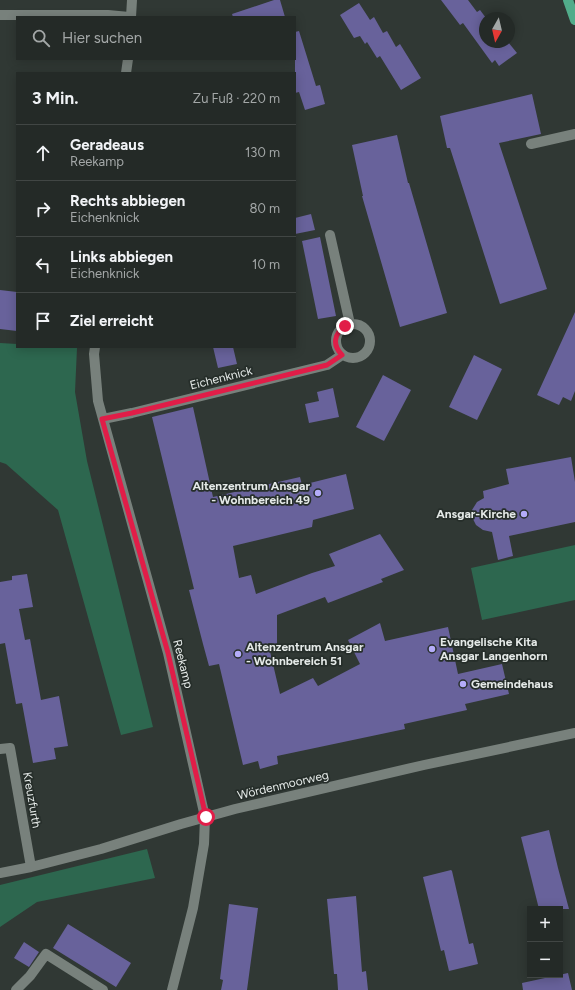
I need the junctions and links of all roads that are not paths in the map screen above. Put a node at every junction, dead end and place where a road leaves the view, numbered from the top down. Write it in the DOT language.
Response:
graph roads {
  1 [pos="132,0"];
  2 [pos="568,0"];
  3 [pos="0,15"];
  4 [pos="119,16"];
  5 [pos="130,16"];
  6 [pos="575,20"];
  7 [pos="128,60"];
  8 [pos="126,72"];
  9 [pos="575,134"];
  10 [pos="531,144"];
  11 [pos="330,235"];
  12 [pos="350,324"];
  13 [pos="95,348"];
  14 [pos="342,355"];
  15 [pos="102,419"];
  16 [pos="575,733"];
  17 [pos="0,749"];
  18 [pos="206,817"];
  19 [pos="31,867"];
  20 [pos="0,873"];
  21 [pos="16,990"];
  22 [pos="103,990"];
  23 [pos="172,990"];
  1 -- 5 [label="street"];
  2 -- 6 [label="main road"];
  3 -- 4 [label="street"];
  7 -- 8 [label="street"];
  9 -- 10 [label="street"];
  11 -- 12 [label="street"];
  12 -- 14 [label="street"];
  12 -- 14 [label="street"];
  13 -- 15 [label="street, Reekamp"];
  14 -- 15 [label="street, Eichenknick"];
  15 -- 18 [label="street, Reekamp"];
  16 -- 18 [label="street, Wördenmoorweg"];
  17 -- 19 [label="street, Kreuzfurth"];
  18 -- 19 [label="street, Wördenmoorweg"];
  18 -- 23 [label="street, Reekamp"];
  19 -- 20 [label="street, Wördenmoorweg"];
  21 -- 22 [label="street"];
}
